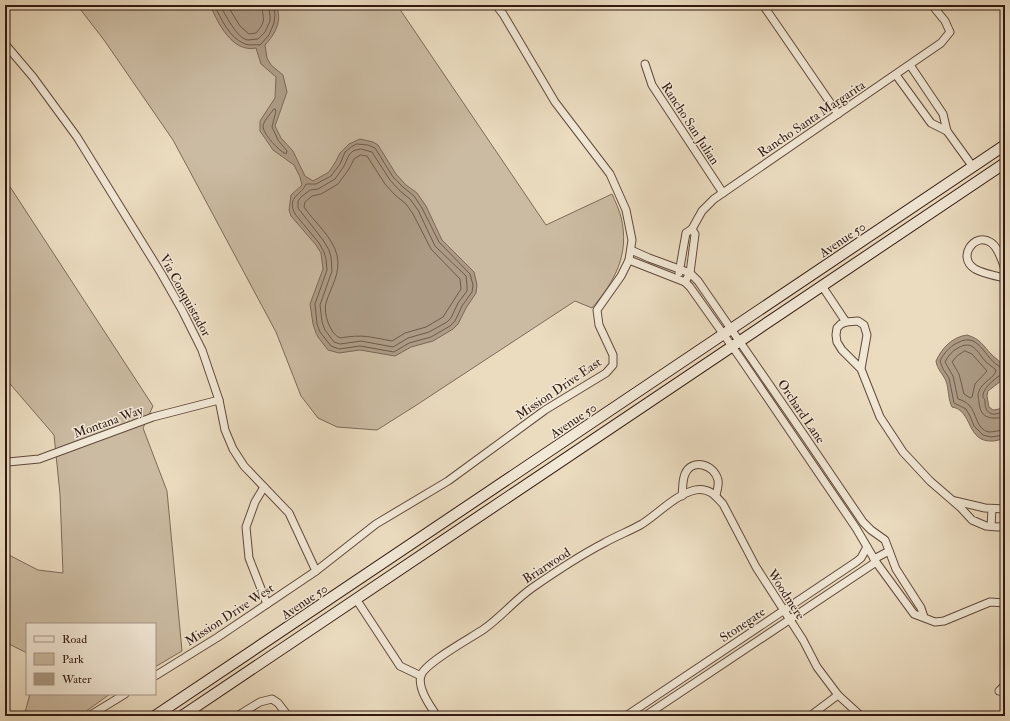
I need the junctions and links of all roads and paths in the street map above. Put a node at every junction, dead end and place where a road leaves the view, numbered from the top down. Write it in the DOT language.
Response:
graph roads {
  1 [pos="496,5"];
  2 [pos="763,5"];
  3 [pos="932,5"];
  4 [pos="5,44"];
  5 [pos="645,64"];
  6 [pos="910,65"];
  7 [pos="896,75"];
  8 [pos="838,114"];
  9 [pos="947,131"];
  10 [pos="1005,145"];
  11 [pos="1005,163"];
  12 [pos="973,167"];
  13 [pos="723,193"];
  14 [pos="692,229"];
  15 [pos="885,244"];
  16 [pos="684,248"];
  17 [pos="631,250"];
  18 [pos="693,250"];
  19 [pos="629,260"];
  20 [pos="657,260"];
  21 [pos="1005,268"];
  22 [pos="680,269"];
  23 [pos="655,270"];
  24 [pos="690,273"];
  25 [pos="676,278"];
  26 [pos="1005,278"];
  27 [pos="685,282"];
  28 [pos="822,286"];
  29 [pos="846,322"];
  30 [pos="727,332"];
  31 [pos="736,344"];
  32 [pos="861,369"];
  33 [pos="219,400"];
  34 [pos="5,461"];
  35 [pos="264,487"];
  36 [pos="716,495"];
  37 [pos="682,496"];
  38 [pos="953,501"];
  39 [pos="992,509"];
  40 [pos="1005,509"];
  41 [pos="991,526"];
  42 [pos="1005,526"];
  43 [pos="867,547"];
  44 [pos="889,551"];
  45 [pos="875,561"];
  46 [pos="316,570"];
  47 [pos="356,599"];
  48 [pos="1005,603"];
  49 [pos="267,604"];
  50 [pos="783,611"];
  51 [pos="924,617"];
  52 [pos="789,619"];
  53 [pos="722,652"];
  54 [pos="727,660"];
  55 [pos="692,672"];
  56 [pos="156,675"];
  57 [pos="421,676"];
  58 [pos="698,680"];
  59 [pos="1005,685"];
  60 [pos="663,691"];
  61 [pos="999,691"];
  62 [pos="124,695"];
  63 [pos="838,695"];
  64 [pos="669,700"];
  65 [pos="639,707"];
  66 [pos="89,716"];
  67 [pos="155,716"];
  68 [pos="182,716"];
  69 [pos="237,716"];
  70 [pos="288,716"];
  71 [pos="438,716"];
  72 [pos="626,716"];
  73 [pos="644,716"];
  74 [pos="810,716"];
  75 [pos="860,716"];
  1 -- 17 [label="street, Mission Drive East"];
  2 -- 8 [label="street"];
  3 -- 6 [label="street, Rancho Santa Margarita"];
  4 -- 33 [label="street, Via Conquistador"];
  5 -- 13 [label="street, Rancho San Julian"];
  6 -- 7 [label="street, Rancho Santa Margarita"];
  6 -- 9 [label="street"];
  7 -- 8 [label="street, Rancho Santa Margarita"];
  7 -- 9 [label="street"];
  8 -- 13 [label="street, Rancho Santa Margarita"];
  9 -- 12 [label="street"];
  10 -- 12 [label="main road, Avenue 50"];
  11 -- 15 [label="main road, Avenue 50"];
  12 -- 15 [label="main road"];
  12 -- 30 [label="main road, Avenue 50"];
  13 -- 14 [label="street, Rancho Santa Margarita"];
  14 -- 16 [label="street, Rancho Santa Margarita"];
  14 -- 18 [label="street"];
  15 -- 28 [label="main road, Avenue 50"];
  16 -- 18 [label="street"];
  16 -- 22 [label="street, Rancho Santa Margarita"];
  17 -- 19 [label="street, Mission Drive East"];
  17 -- 20 [label="street, Orchard Lane"];
  18 -- 24 [label="street"];
  19 -- 23 [label="street, Orchard Lane"];
  19 -- 46 [label="street, Mission Drive East"];
  20 -- 22 [label="street, Orchard Lane"];
  20 -- 23 [label="street"];
  21 -- 26 [label="street"];
  22 -- 24 [label="street, Orchard Lane"];
  22 -- 25 [label="street, Rancho Santa Margarita"];
  23 -- 25 [label="street, Orchard Lane"];
  24 -- 27 [label="street"];
  24 -- 30 [label="street, Orchard Lane"];
  25 -- 27 [label="street, Orchard Lane"];
  27 -- 30 [label="street, Orchard Lane"];
  28 -- 29 [label="street"];
  28 -- 31 [label="main road, Avenue 50"];
  29 -- 32 [label="street"];
  29 -- 32 [label="street"];
  30 -- 31 [label="street, Orchard Lane"];
  30 -- 67 [label="main road, Avenue 50"];
  31 -- 43 [label="street, Orchard Lane"];
  31 -- 44 [label="street, Orchard Lane"];
  31 -- 47 [label="main road, Avenue 50"];
  32 -- 38 [label="street"];
  33 -- 34 [label="street, Montana Way"];
  33 -- 35 [label="street, Via Conquistador"];
  35 -- 46 [label="street, Via Conquistador"];
  35 -- 49 [label="street"];
  36 -- 37 [label="street, Briarwood"];
  36 -- 37 [label="street"];
  36 -- 50 [label="street, Woodmere"];
  37 -- 57 [label="street, Briarwood"];
  38 -- 39 [label="street"];
  38 -- 41 [label="street"];
  39 -- 40 [label="street"];
  39 -- 41 [label="street"];
  41 -- 42 [label="street"];
  43 -- 45 [label="street, Orchard Lane"];
  43 -- 50 [label="street, Stonegate"];
  44 -- 45 [label="street, Stonegate"];
  44 -- 51 [label="street, Orchard Lane"];
  45 -- 51 [label="street, Orchard Lane"];
  45 -- 52 [label="street, Stonegate"];
  46 -- 49 [label="street, Mission Drive West"];
  47 -- 57 [label="street"];
  47 -- 68 [label="main road, Avenue 50"];
  48 -- 51 [label="street, Orchard Lane"];
  49 -- 56 [label="street, Mission Drive West"];
  50 -- 52 [label="street, Woodmere"];
  50 -- 53 [label="street, Stonegate"];
  52 -- 54 [label="street, Stonegate"];
  52 -- 63 [label="street, Woodmere"];
  53 -- 54 [label="street"];
  53 -- 55 [label="street, Stonegate"];
  54 -- 58 [label="street, Stonegate"];
  55 -- 58 [label="street"];
  55 -- 60 [label="street, Stonegate"];
  57 -- 71 [label="street"];
  58 -- 64 [label="street, Stonegate"];
  59 -- 61 [label="street"];
  60 -- 64 [label="street"];
  60 -- 65 [label="street, Stonegate"];
  62 -- 66 [label="street"];
  63 -- 74 [label="street"];
  63 -- 75 [label="street, Woodmere"];
  64 -- 73 [label="street, Stonegate"];
  65 -- 72 [label="street, Stonegate"];
  65 -- 73 [label="street"];
  69 -- 70 [label="street"];
}
